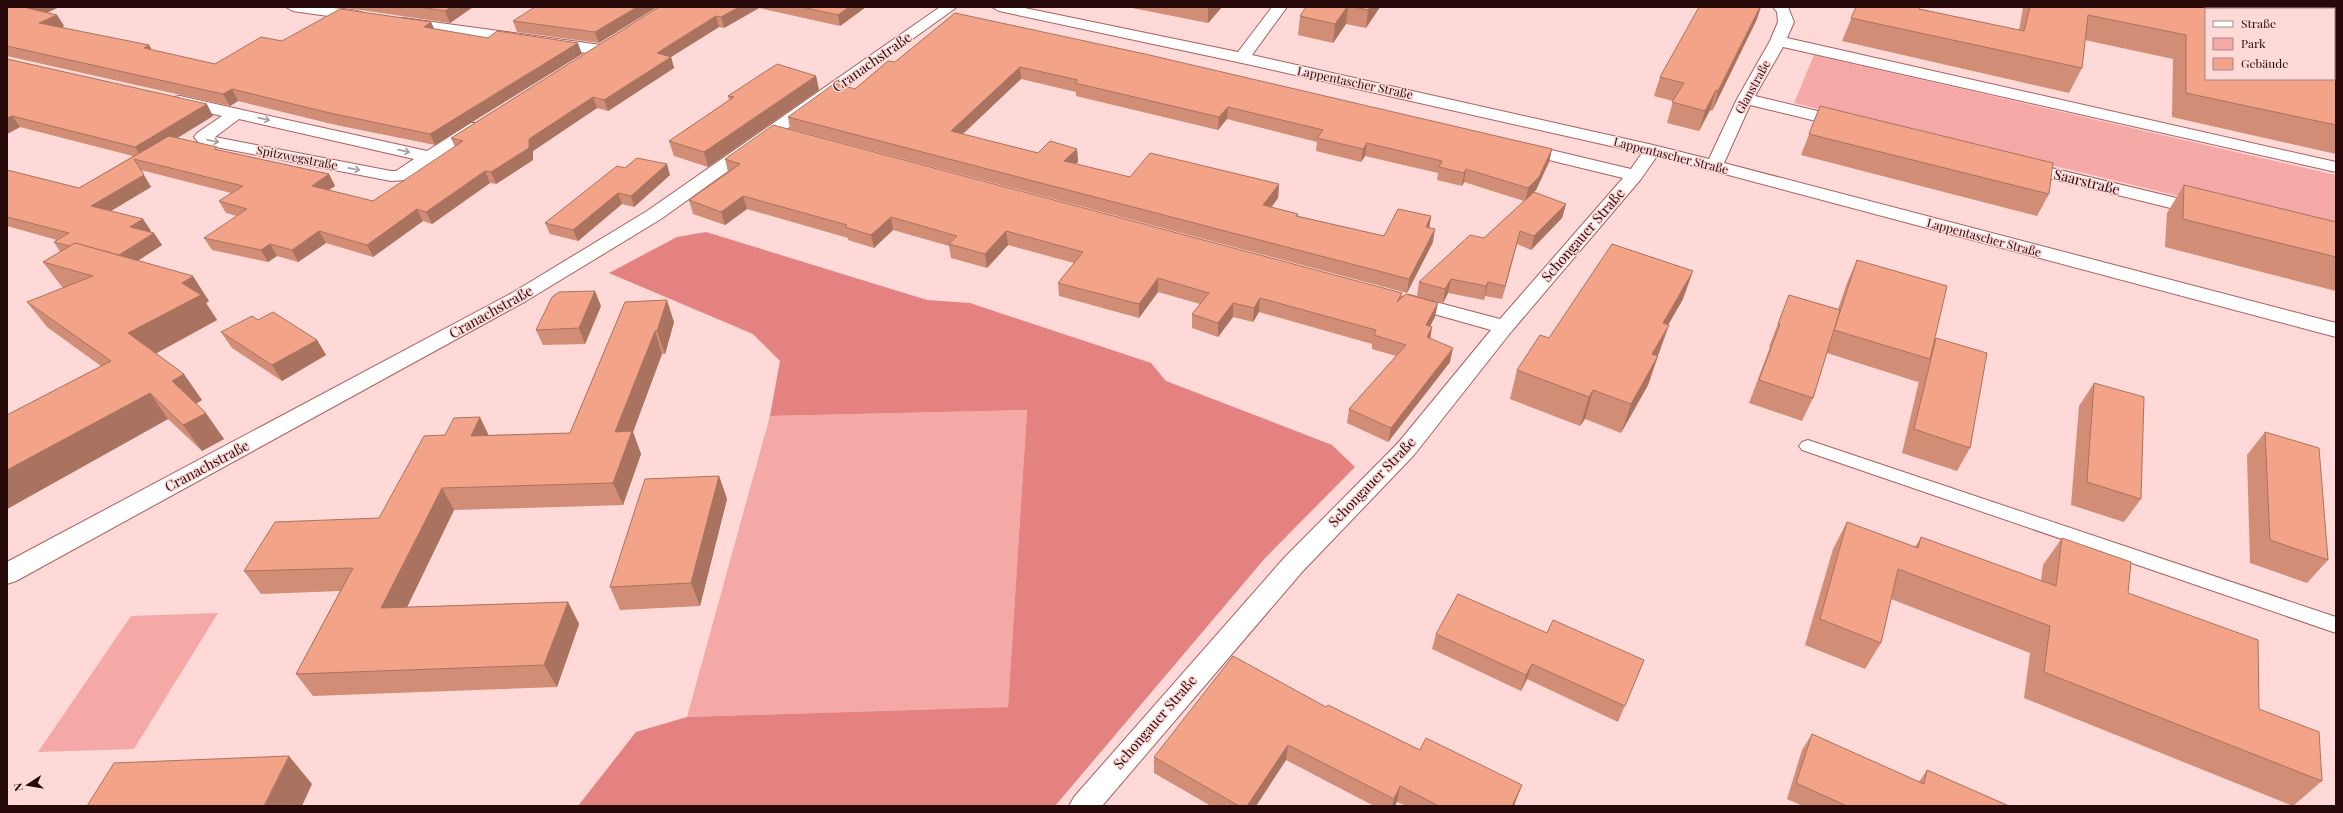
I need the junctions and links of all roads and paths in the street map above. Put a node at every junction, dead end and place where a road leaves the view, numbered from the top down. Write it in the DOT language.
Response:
graph roads {
  1 [pos="293,7"];
  2 [pos="999,7"];
  3 [pos="1280,7"];
  4 [pos="1780,7"];
  5 [pos="951,12"];
  6 [pos="1778,41"];
  7 [pos="1242,58"];
  8 [pos="581,63"];
  9 [pos="161,97"];
  10 [pos="1745,99"];
  11 [pos="237,113"];
  12 [pos="488,120"];
  13 [pos="1860,127"];
  14 [pos="772,132"];
  15 [pos="795,138"];
  16 [pos="1510,146"];
  17 [pos="1653,150"];
  18 [pos="428,157"];
  19 [pos="2006,162"];
  20 [pos="1714,167"];
  21 [pos="2336,167"];
  22 [pos="1635,175"];
  23 [pos="2221,214"];
  24 [pos="1388,296"];
  25 [pos="1504,327"];
  26 [pos="2336,330"];
  27 [pos="1808,446"];
  28 [pos="7,574"];
  29 [pos="2336,625"];
  30 [pos="1084,806"];
  1 -- 8 [label="street"];
  2 -- 7 [label="street, Lappentascher Straße"];
  3 -- 7 [label="street"];
  4 -- 6 [label="street, Glanstraße"];
  5 -- 14 [label="street, Cranachstraße"];
  6 -- 10 [label="street, Glanstraße"];
  6 -- 21 [label="street"];
  7 -- 17 [label="street, Lappentascher Straße"];
  9 -- 11 [label="street"];
  10 -- 13 [label="street"];
  10 -- 20 [label="street, Glanstraße"];
  11 -- 18 [label="street, one-way"];
  11 -- 18 [label="street, Spitzwegstraße, one-way"];
  12 -- 18 [label="street, Spitzwegstraße"];
  14 -- 15 [label="street"];
  14 -- 28 [label="street, Cranachstraße"];
  16 -- 22 [label="street, Lappentascher Straße"];
  17 -- 20 [label="street, Lappentascher Straße"];
  17 -- 22 [label="street, Schongauer Straße"];
  19 -- 23 [label="street, Saarstraße"];
  20 -- 26 [label="street, Lappentascher Straße"];
  22 -- 25 [label="street, Schongauer Straße"];
  24 -- 25 [label="street"];
  25 -- 30 [label="street, Schongauer Straße"];
  27 -- 29 [label="lane"];
}
